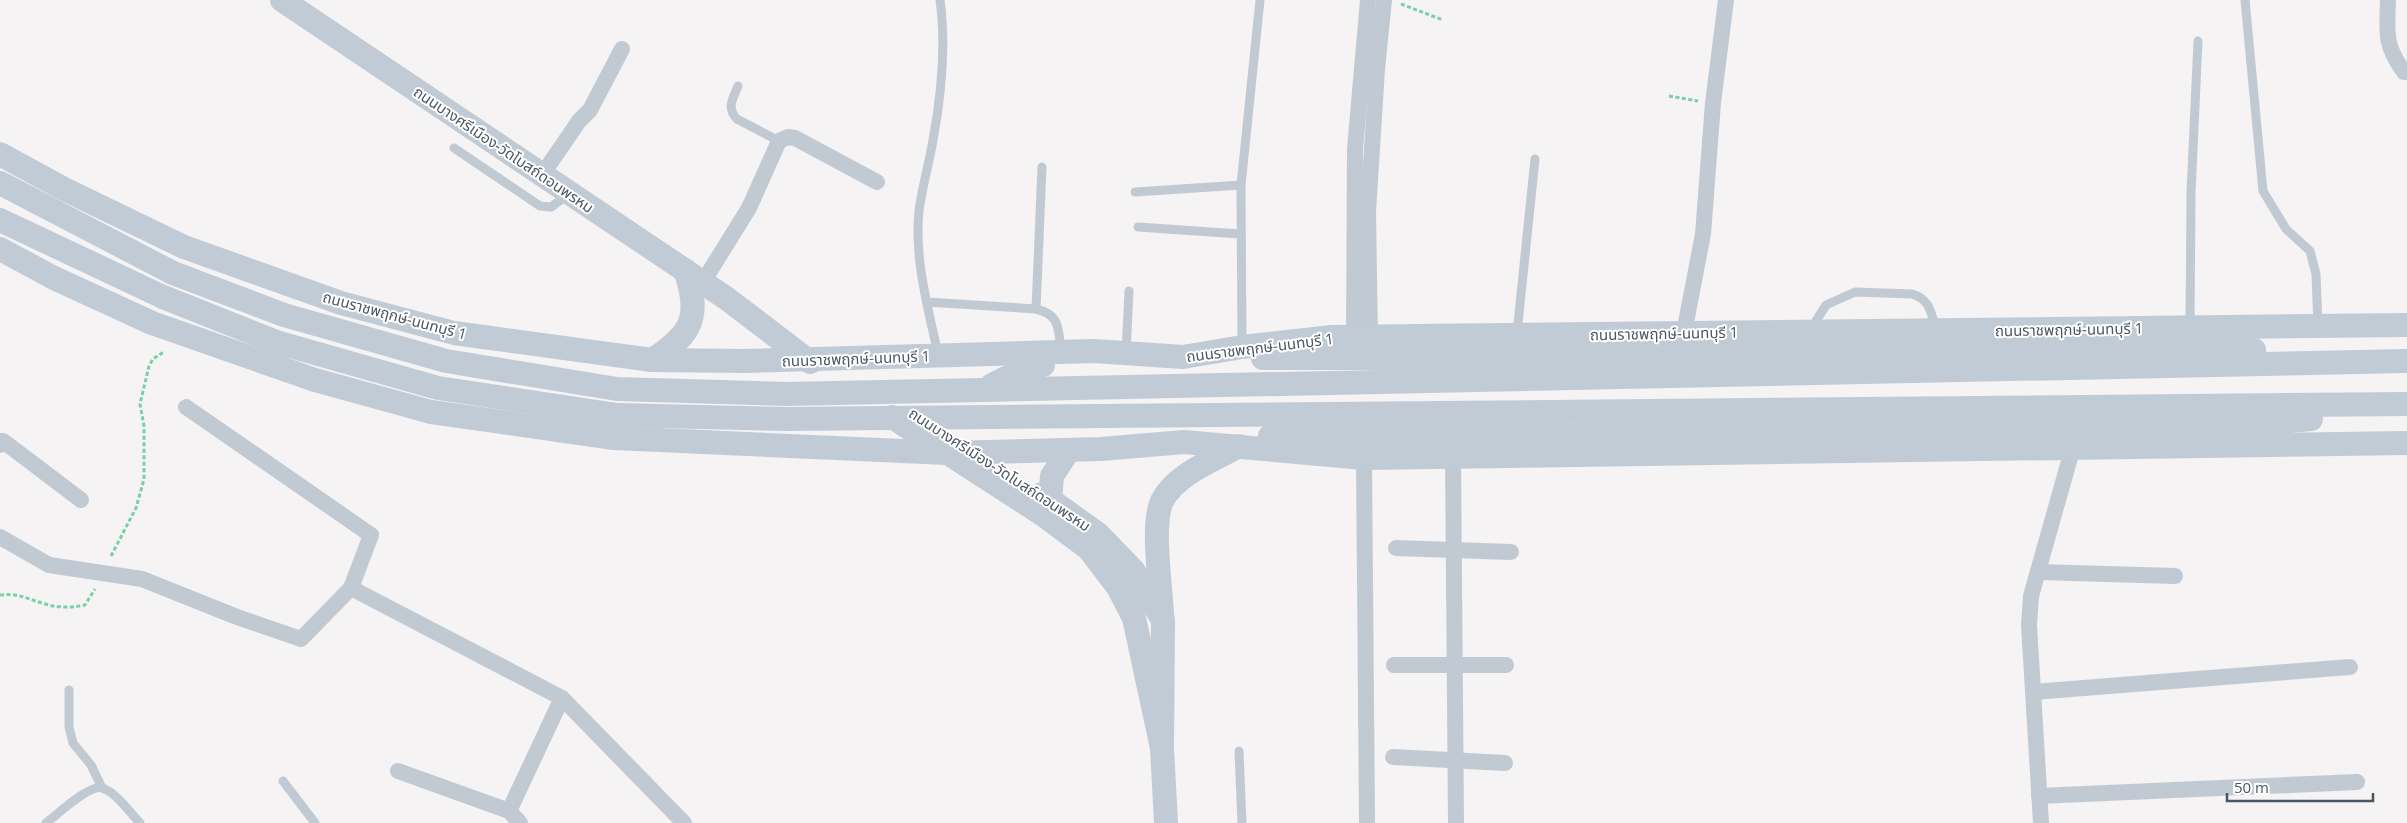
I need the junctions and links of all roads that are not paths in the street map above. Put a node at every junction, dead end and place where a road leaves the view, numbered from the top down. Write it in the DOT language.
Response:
graph roads {
  1 [pos="282,0"];
  2 [pos="940,0"];
  3 [pos="1260,0"];
  4 [pos="1368,0"];
  5 [pos="1726,0"];
  6 [pos="2245,0"];
  7 [pos="2388,0"];
  8 [pos="1392,2"];
  9 [pos="2198,41"];
  10 [pos="622,50"];
  11 [pos="2407,72"];
  12 [pos="738,86"];
  13 [pos="779,141"];
  14 [pos="454,148"];
  15 [pos="0,154"];
  16 [pos="1535,159"];
  17 [pos="1042,167"];
  18 [pos="542,175"];
  19 [pos="877,182"];
  20 [pos="0,183"];
  21 [pos="1241,185"];
  22 [pos="1134,192"];
  23 [pos="570,193"];
  24 [pos="0,220"];
  25 [pos="1138,227"];
  26 [pos="1240,234"];
  27 [pos="0,249"];
  28 [pos="694,276"];
  29 [pos="1129,291"];
  30 [pos="726,298"];
  31 [pos="927,302"];
  32 [pos="1036,309"];
  33 [pos="2407,325"];
  34 [pos="2318,326"];
  35 [pos="2190,327"];
  36 [pos="1936,330"];
  37 [pos="1809,332"];
  38 [pos="1684,333"];
  39 [pos="1517,335"];
  40 [pos="1362,337"];
  41 [pos="1242,347"];
  42 [pos="1126,353"];
  43 [pos="938,356"];
  44 [pos="1183,357"];
  45 [pos="2407,357"];
  46 [pos="1052,358"];
  47 [pos="806,359"];
  48 [pos="834,359"];
  49 [pos="652,360"];
  50 [pos="765,360"];
  51 [pos="2407,361"];
  52 [pos="2407,404"];
  53 [pos="186,407"];
  54 [pos="2407,410"];
  55 [pos="944,442"];
  56 [pos="1184,442"];
  57 [pos="2407,442"];
  58 [pos="760,444"];
  59 [pos="0,445"];
  60 [pos="1239,446"];
  61 [pos="2072,448"];
  62 [pos="1078,450"];
  63 [pos="974,452"];
  64 [pos="1453,457"];
  65 [pos="1364,458"];
  66 [pos="81,500"];
  67 [pos="1050,500"];
  68 [pos="0,537"];
  69 [pos="1396,548"];
  70 [pos="1454,551"];
  71 [pos="1510,552"];
  72 [pos="2038,572"];
  73 [pos="2175,576"];
  74 [pos="351,588"];
  75 [pos="1163,620"];
  76 [pos="1394,665"];
  77 [pos="1455,665"];
  78 [pos="1506,665"];
  79 [pos="2350,668"];
  80 [pos="69,690"];
  81 [pos="2033,692"];
  82 [pos="562,698"];
  83 [pos="1162,748"];
  84 [pos="1239,751"];
  85 [pos="1393,757"];
  86 [pos="1455,760"];
  87 [pos="1505,763"];
  88 [pos="398,771"];
  89 [pos="283,781"];
  90 [pos="2357,782"];
  91 [pos="102,788"];
  92 [pos="2039,796"];
  93 [pos="515,817"];
  94 [pos="46,823"];
  95 [pos="140,823"];
  96 [pos="315,823"];
  97 [pos="684,823"];
  98 [pos="1166,823"];
  99 [pos="1242,823"];
  100 [pos="1367,823"];
  101 [pos="1456,823"];
  102 [pos="2041,823"];
  1 -- 18 [label="street, ถนนบางศรีเมือง-วัดโบสถ์ดอนพรหม"];
  2 -- 31 [label="lane"];
  3 -- 21 [label="lane"];
  4 -- 40 [label="street"];
  5 -- 38 [label="street"];
  6 -- 34 [label="lane"];
  7 -- 11 [label="street"];
  8 -- 40 [label="street"];
  9 -- 35 [label="lane"];
  10 -- 18 [label="street"];
  12 -- 13 [label="lane"];
  13 -- 19 [label="street"];
  13 -- 28 [label="street"];
  14 -- 23 [label="lane"];
  15 -- 49 [label="street, ถนนราชพฤกษ์-นนทบุรี 1"];
  16 -- 39 [label="lane"];
  17 -- 32 [label="lane"];
  18 -- 23 [label="street, ถนนบางศรีเมือง-วัดโบสถ์ดอนพรหม"];
  20 -- 51 [label="street, ถนนราชพฤกษ์-นนทบุรี 1"];
  21 -- 22 [label="lane"];
  21 -- 26 [label="lane"];
  23 -- 28 [label="street, ถนนบางศรีเมือง-วัดโบสถ์ดอนพรหม"];
  24 -- 52 [label="street"];
  25 -- 26 [label="lane"];
  26 -- 41 [label="lane"];
  27 -- 58 [label="street"];
  28 -- 30 [label="street, ถนนบางศรีเมือง-วัดโบสถ์ดอนพรหม"];
  28 -- 49 [label="street"];
  29 -- 42 [label="lane"];
  30 -- 47 [label="street, ถนนบางศรีเมือง-วัดโบสถ์ดอนพรหม"];
  30 -- 48 [label="street, ถนนบางศรีเมือง-วัดโบสถ์ดอนพรหม"];
  31 -- 32 [label="lane"];
  31 -- 43 [label="lane"];
  32 -- 46 [label="lane"];
  33 -- 34 [label="street, ถนนราชพฤกษ์-นนทบุรี 1"];
  34 -- 35 [label="street, ถนนราชพฤกษ์-นนทบุรี 1"];
  35 -- 36 [label="street, ถนนราชพฤกษ์-นนทบุรี 1"];
  36 -- 37 [label="street, ถนนราชพฤกษ์-นนทบุรี 1"];
  36 -- 37 [label="lane"];
  37 -- 38 [label="street, ถนนราชพฤกษ์-นนทบุรี 1"];
  38 -- 39 [label="street, ถนนราชพฤกษ์-นนทบุรี 1"];
  39 -- 40 [label="street, ถนนราชพฤกษ์-นนทบุรี 1"];
  40 -- 41 [label="street, ถนนราชพฤกษ์-นนทบุรี 1"];
  41 -- 44 [label="street, ถนนราชพฤกษ์-นนทบุรี 1"];
  42 -- 44 [label="street, ถนนราชพฤกษ์-นนทบุรี 1"];
  42 -- 46 [label="street, ถนนราชพฤกษ์-นนทบุรี 1"];
  43 -- 46 [label="street, ถนนราชพฤกษ์-นนทบุรี 1"];
  43 -- 48 [label="street, ถนนราชพฤกษ์-นนทบุรี 1"];
  44 -- 45 [label="street"];
  46 -- 55 [label="street"];
  46 -- 62 [label="street"];
  47 -- 48 [label="street, ถนนราชพฤกษ์-นนทบุรี 1"];
  47 -- 50 [label="street, ถนนราชพฤกษ์-นนทบุรี 1"];
  47 -- 55 [label="street, ถนนบางศรีเมือง-วัดโบสถ์ดอนพรหม"];
  48 -- 55 [label="street, ถนนบางศรีเมือง-วัดโบสถ์ดอนพรหม"];
  49 -- 50 [label="street, ถนนราชพฤกษ์-นนทบุรี 1"];
  50 -- 58 [label="street"];
  53 -- 74 [label="street"];
  54 -- 56 [label="street"];
  55 -- 58 [label="street"];
  55 -- 63 [label="street"];
  55 -- 83 [label="street, ถนนบางศรีเมือง-วัดโบสถ์ดอนพรหม"];
  56 -- 60 [label="street"];
  56 -- 62 [label="street"];
  57 -- 61 [label="street"];
  59 -- 66 [label="street"];
  60 -- 65 [label="street"];
  60 -- 75 [label="street"];
  61 -- 64 [label="street"];
  61 -- 72 [label="street"];
  62 -- 63 [label="street"];
  62 -- 67 [label="street"];
  63 -- 67 [label="street, ถนนบางศรีเมือง-วัดโบสถ์ดอนพรหม"];
  64 -- 65 [label="street"];
  64 -- 70 [label="street"];
  65 -- 100 [label="street"];
  67 -- 75 [label="street, ถนนบางศรีเมือง-วัดโบสถ์ดอนพรหม"];
  68 -- 74 [label="street"];
  69 -- 70 [label="street"];
  70 -- 71 [label="street"];
  70 -- 77 [label="street"];
  72 -- 73 [label="street"];
  72 -- 81 [label="street"];
  74 -- 82 [label="street"];
  75 -- 83 [label="street, ถนนบางศรีเมือง-วัดโบสถ์ดอนพรหม"];
  76 -- 77 [label="street"];
  77 -- 78 [label="street"];
  77 -- 86 [label="street"];
  79 -- 81 [label="street"];
  80 -- 91 [label="lane"];
  81 -- 92 [label="street"];
  82 -- 93 [label="street"];
  82 -- 97 [label="street"];
  83 -- 98 [label="street, ถนนบางศรีเมือง-วัดโบสถ์ดอนพรหม"];
  84 -- 99 [label="lane"];
  85 -- 86 [label="street"];
  86 -- 87 [label="street"];
  86 -- 101 [label="street"];
  88 -- 93 [label="street"];
  89 -- 96 [label="lane"];
  90 -- 92 [label="street"];
  91 -- 94 [label="lane"];
  91 -- 95 [label="lane"];
  92 -- 102 [label="street"];
}
